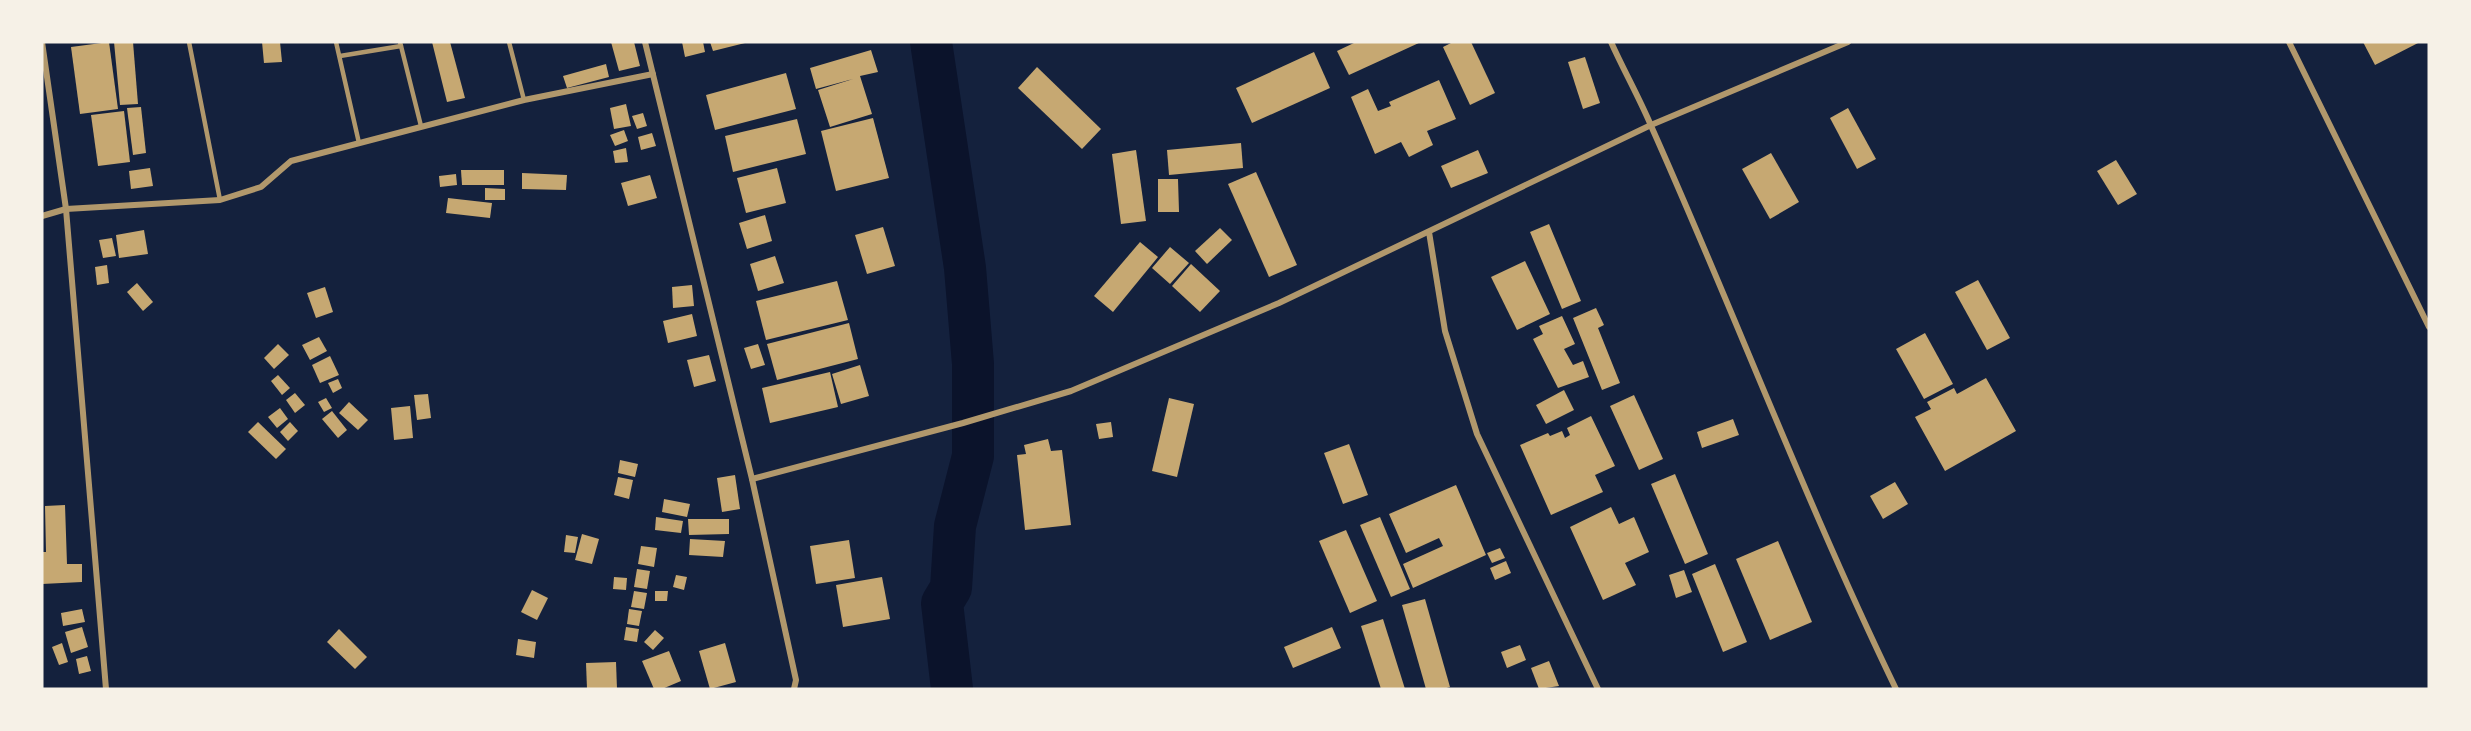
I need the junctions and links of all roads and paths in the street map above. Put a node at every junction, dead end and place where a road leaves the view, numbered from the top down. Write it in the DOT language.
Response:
graph roads {
  1 [pos="42,42"];
  2 [pos="189,42"];
  3 [pos="336,42"];
  4 [pos="509,42"];
  5 [pos="645,42"];
  6 [pos="1611,42"];
  7 [pos="1848,42"];
  8 [pos="2289,42"];
  9 [pos="400,44"];
  10 [pos="339,56"];
  11 [pos="652,74"];
  12 [pos="524,100"];
  13 [pos="1651,125"];
  14 [pos="421,126"];
  15 [pos="359,143"];
  16 [pos="220,200"];
  17 [pos="66,209"];
  18 [pos="42,216"];
  19 [pos="1428,232"];
  20 [pos="2429,327"];
  21 [pos="752,479"];
  22 [pos="106,689"];
  23 [pos="794,689"];
  24 [pos="1598,689"];
  25 [pos="1896,689"];
  1 -- 17 [label="street"];
  2 -- 16 [label="lane"];
  3 -- 10 [label="lane"];
  4 -- 12 [label="lane"];
  5 -- 11 [label="street"];
  6 -- 13 [label="street"];
  7 -- 13 [label="street"];
  8 -- 20 [label="street"];
  9 -- 10 [label="lane"];
  9 -- 14 [label="lane"];
  10 -- 15 [label="lane"];
  11 -- 12 [label="street"];
  11 -- 21 [label="street"];
  12 -- 14 [label="street"];
  13 -- 19 [label="street"];
  13 -- 25 [label="street"];
  14 -- 15 [label="street"];
  15 -- 16 [label="street"];
  16 -- 17 [label="street"];
  17 -- 18 [label="street"];
  17 -- 22 [label="street"];
  19 -- 21 [label="street"];
  19 -- 24 [label="street"];
  21 -- 23 [label="street"];
}
